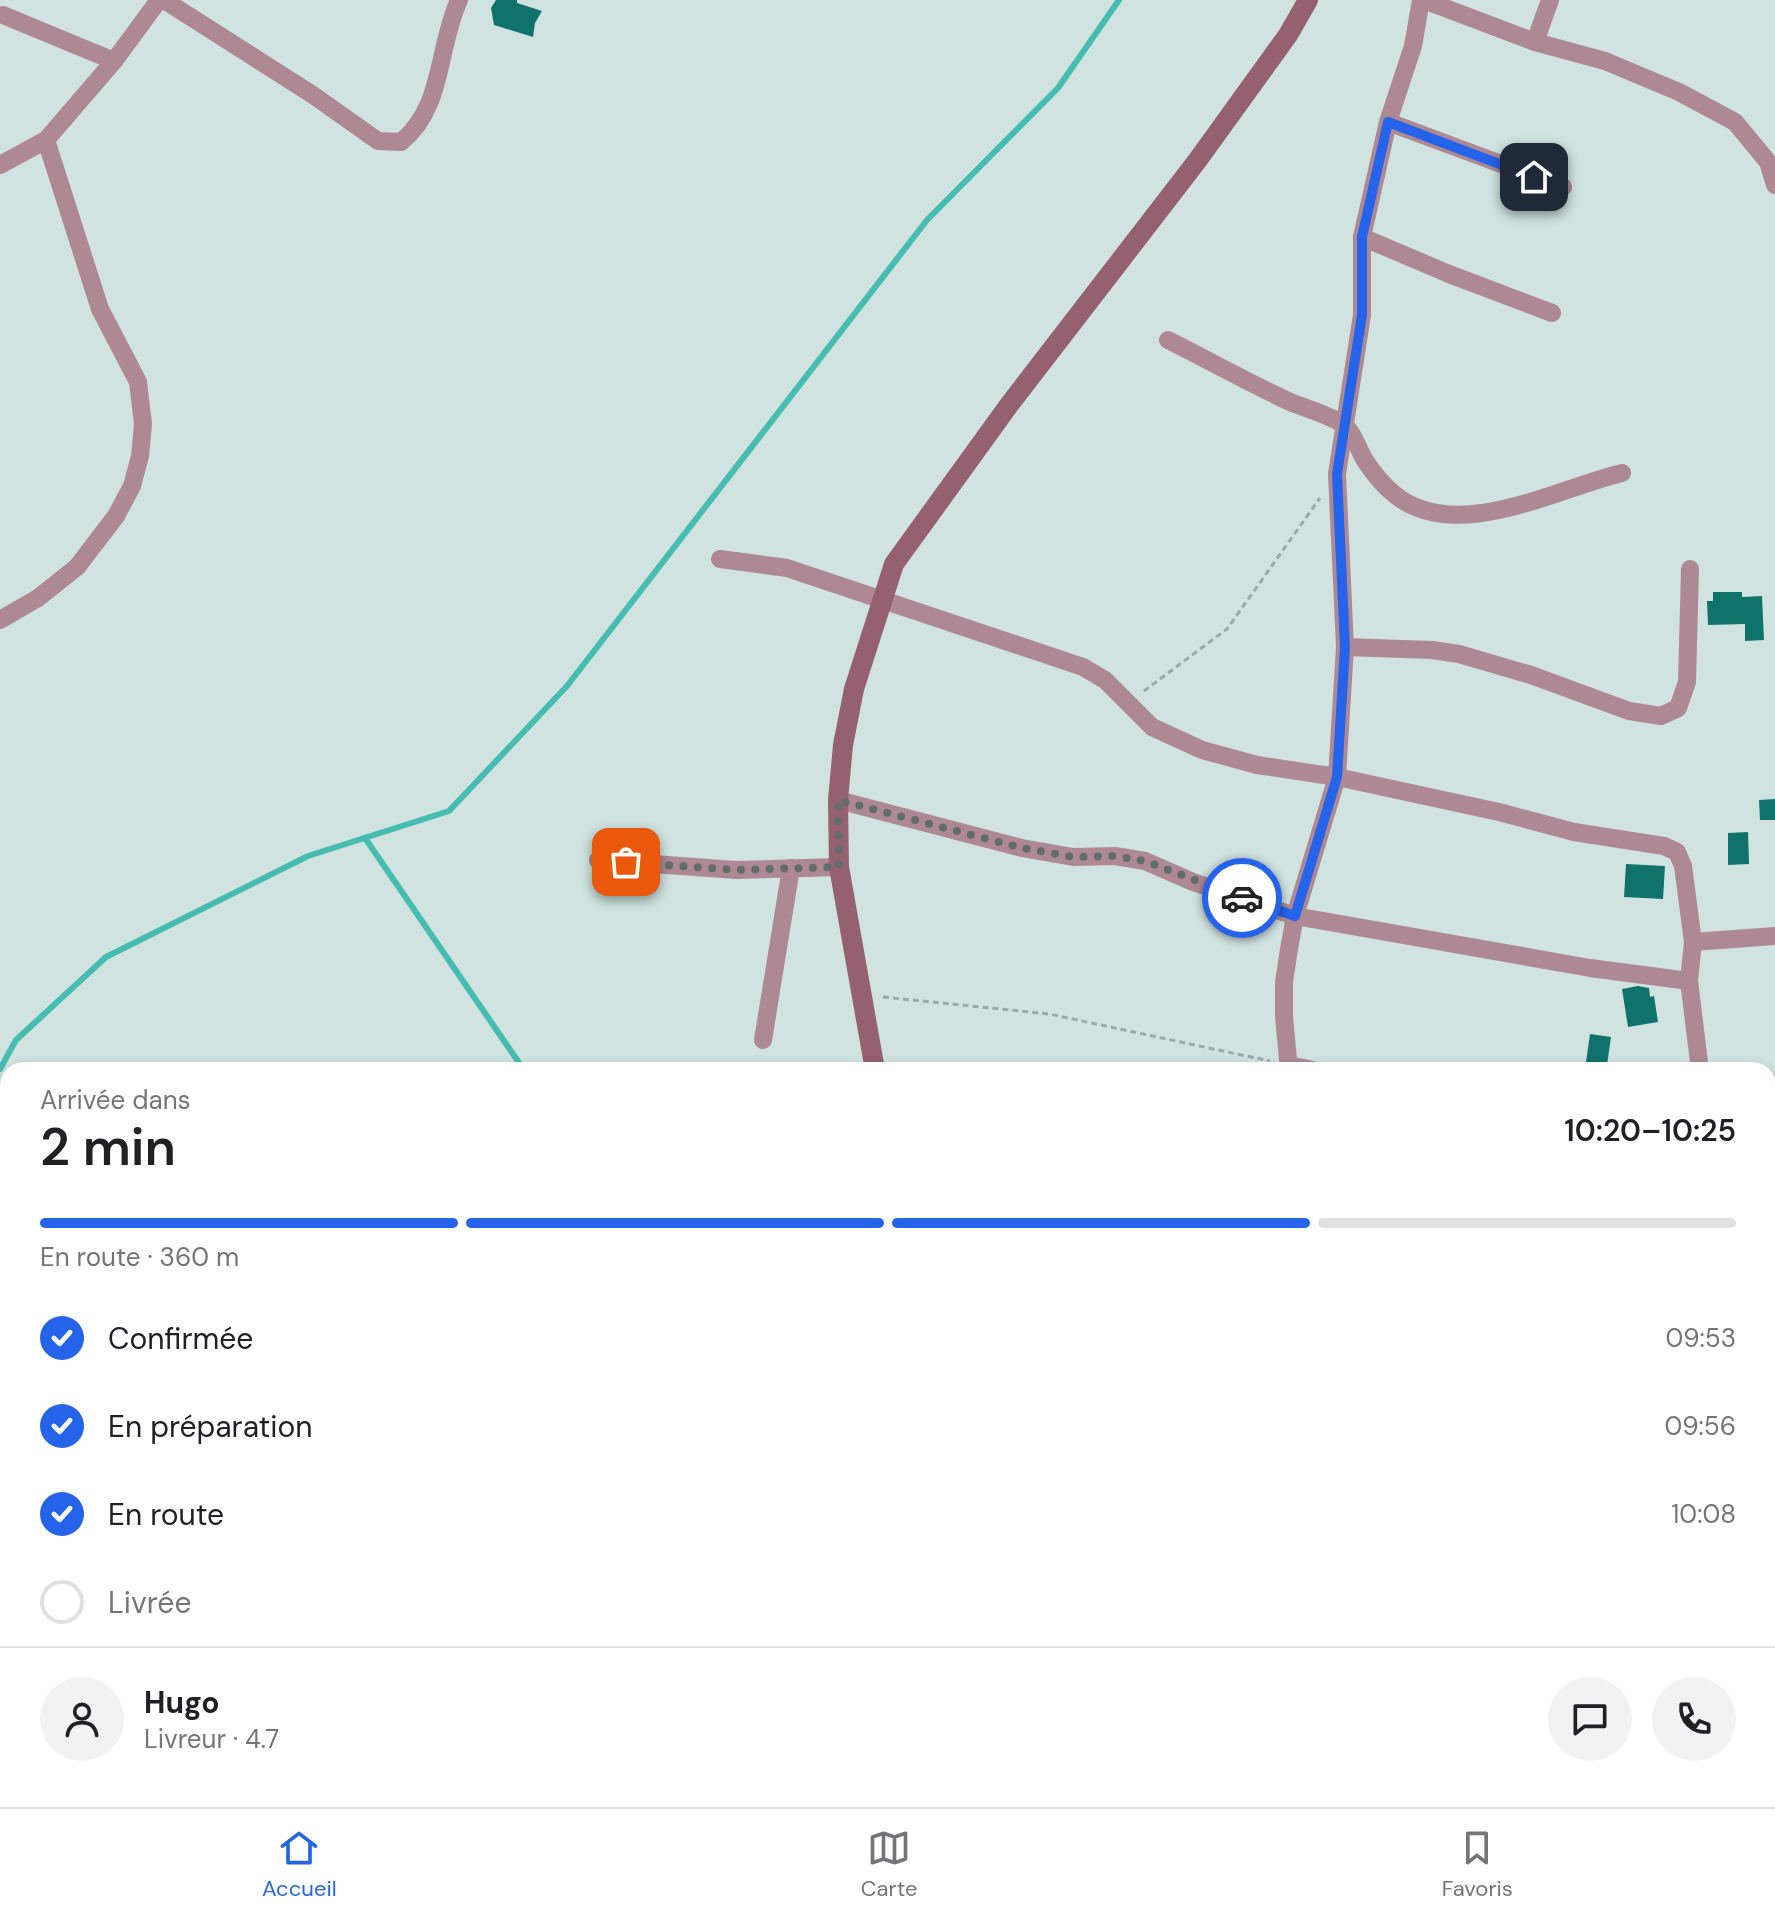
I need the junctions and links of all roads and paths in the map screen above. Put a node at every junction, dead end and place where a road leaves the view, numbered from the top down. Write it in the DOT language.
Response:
graph roads {
  1 [pos="161,0"];
  2 [pos="459,0"];
  3 [pos="1308,0"];
  4 [pos="1423,0"];
  5 [pos="1550,0"];
  6 [pos="3,15"];
  7 [pos="1535,42"];
  8 [pos="114,61"];
  9 [pos="1388,122"];
  10 [pos="46,140"];
  11 [pos="0,165"];
  12 [pos="1775,185"];
  13 [pos="1563,187"];
  14 [pos="1362,237"];
  15 [pos="1552,313"];
  16 [pos="1168,340"];
  17 [pos="1346,426"];
  18 [pos="1622,473"];
  19 [pos="1337,474"];
  20 [pos="720,559"];
  21 [pos="1690,569"];
  22 [pos="881,599"];
  23 [pos="0,620"];
  24 [pos="1345,647"];
  25 [pos="1128,703"];
  26 [pos="1337,777"];
  27 [pos="838,800"];
  28 [pos="598,860"];
  29 [pos="839,867"];
  30 [pos="791,868"];
  31 [pos="1295,916"];
  32 [pos="1775,936"];
  33 [pos="1693,942"];
  34 [pos="1689,981"];
  35 [pos="860,995"];
  36 [pos="763,1040"];
  37 [pos="873,1062"];
  38 [pos="1262,1062"];
  39 [pos="1288,1062"];
  40 [pos="1699,1062"];
  1 -- 2 [label="street"];
  1 -- 8 [label="street"];
  3 -- 22 [label="street"];
  4 -- 7 [label="street"];
  4 -- 9 [label="street"];
  5 -- 7 [label="street"];
  6 -- 8 [label="street"];
  7 -- 12 [label="street"];
  8 -- 10 [label="street"];
  9 -- 13 [label="street"];
  9 -- 14 [label="street"];
  10 -- 11 [label="street"];
  10 -- 23 [label="street"];
  14 -- 15 [label="street"];
  14 -- 17 [label="street"];
  16 -- 17 [label="street"];
  17 -- 18 [label="street"];
  17 -- 19 [label="street"];
  19 -- 24 [label="street"];
  19 -- 25 [label="path"];
  20 -- 22 [label="street"];
  21 -- 24 [label="street"];
  22 -- 25 [label="street"];
  22 -- 27 [label="street"];
  24 -- 26 [label="street"];
  25 -- 26 [label="street"];
  26 -- 31 [label="street"];
  26 -- 33 [label="street"];
  27 -- 29 [label="street"];
  27 -- 31 [label="street"];
  28 -- 30 [label="street"];
  29 -- 30 [label="street"];
  29 -- 35 [label="street"];
  30 -- 36 [label="street"];
  31 -- 34 [label="street"];
  31 -- 39 [label="street"];
  32 -- 33 [label="street"];
  33 -- 34 [label="street"];
  34 -- 40 [label="street"];
  35 -- 37 [label="street"];
  35 -- 38 [label="path"];
}
